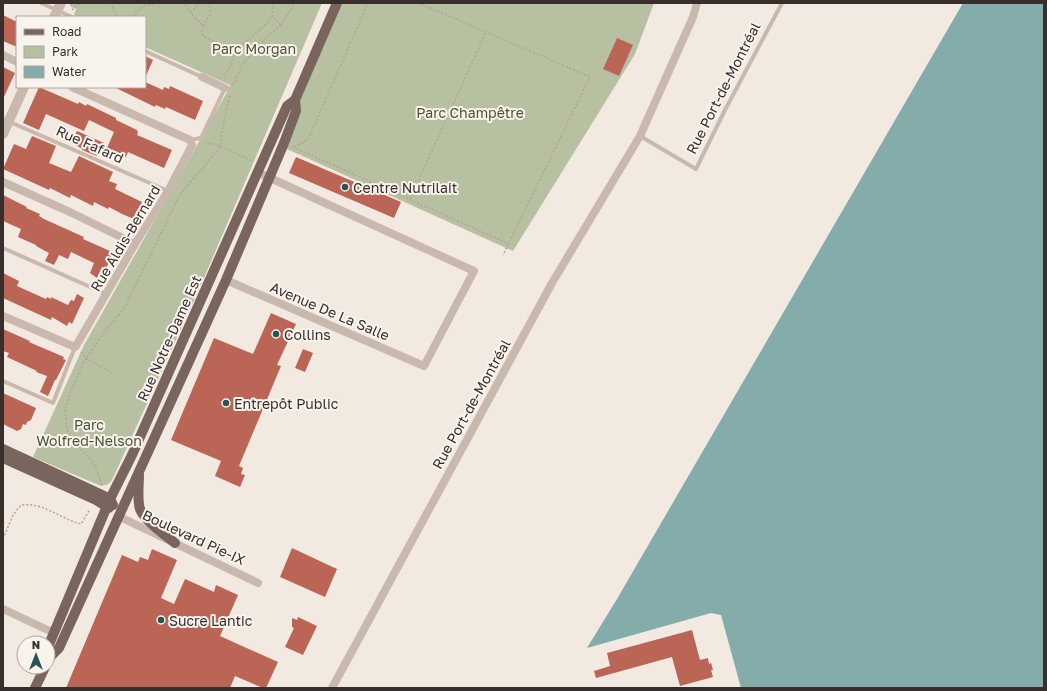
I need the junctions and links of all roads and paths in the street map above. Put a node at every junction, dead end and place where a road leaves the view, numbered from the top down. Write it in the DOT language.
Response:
graph roads {
  1 [pos="41,3"];
  2 [pos="80,3"];
  3 [pos="111,3"];
  4 [pos="154,3"];
  5 [pos="157,3"];
  6 [pos="182,3"];
  7 [pos="201,3"];
  8 [pos="209,3"];
  9 [pos="273,3"];
  10 [pos="295,3"];
  11 [pos="337,3"];
  12 [pos="368,3"];
  13 [pos="419,3"];
  14 [pos="697,3"];
  15 [pos="782,3"];
  16 [pos="185,4"];
  17 [pos="57,10"];
  18 [pos="71,11"];
  19 [pos="190,12"];
  20 [pos="70,16"];
  21 [pos="117,16"];
  22 [pos="134,16"];
  23 [pos="272,18"];
  24 [pos="281,25"];
  25 [pos="203,26"];
  26 [pos="486,32"];
  27 [pos="146,51"];
  28 [pos="234,52"];
  29 [pos="3,55"];
  30 [pos="16,62"];
  31 [pos="202,77"];
  32 [pos="228,87"];
  33 [pos="23,88"];
  34 [pos="74,88"];
  35 [pos="295,100"];
  36 [pos="6,120"];
  37 [pos="3,134"];
  38 [pos="640,136"];
  39 [pos="190,140"];
  40 [pos="201,141"];
  41 [pos="289,145"];
  42 [pos="220,146"];
  43 [pos="255,162"];
  44 [pos="257,172"];
  45 [pos="269,178"];
  46 [pos="3,182"];
  47 [pos="168,191"];
  48 [pos="410,199"];
  49 [pos="136,244"];
  50 [pos="509,244"];
  51 [pos="3,248"];
  52 [pos="503,255"];
  53 [pos="226,280"];
  54 [pos="106,294"];
  55 [pos="3,316"];
  56 [pos="75,347"];
  57 [pos="86,358"];
  58 [pos="112,373"];
  59 [pos="3,381"];
  60 [pos="3,449"];
  61 [pos="3,458"];
  62 [pos="139,471"];
  63 [pos="103,487"];
  64 [pos="108,502"];
  65 [pos="118,516"];
  66 [pos="81,524"];
  67 [pos="3,539"];
  68 [pos="175,543"];
  69 [pos="258,583"];
  70 [pos="3,609"];
  71 [pos="54,633"];
  72 [pos="56,651"];
  73 [pos="41,675"];
  74 [pos="36,688"];
  75 [pos="332,688"];
  1 -- 17 [label="lane"];
  2 -- 18 [label="path"];
  3 -- 21 [label="path"];
  4 -- 5 [label="path"];
  4 -- 22 [label="path"];
  6 -- 16 [label="path"];
  7 -- 19 [label="path"];
  8 -- 25 [label="path"];
  9 -- 23 [label="path"];
  10 -- 24 [label="path"];
  11 -- 35 [label="main road, Rue Notre-Dame Est"];
  12 -- 41 [label="path"];
  13 -- 26 [label="path"];
  14 -- 38 [label="street, Rue Port-de-Montréal"];
  15 -- 38 [label="lane, Rue Port-de-Montréal"];
  16 -- 19 [label="path"];
  17 -- 20 [label="lane"];
  19 -- 25 [label="path"];
  23 -- 24 [label="path"];
  23 -- 28 [label="path"];
  24 -- 32 [label="path"];
  25 -- 28 [label="path"];
  26 -- 48 [label="path"];
  26 -- 50 [label="path"];
  27 -- 31 [label="lane"];
  28 -- 32 [label="path"];
  29 -- 30 [label="street"];
  31 -- 32 [label="street"];
  32 -- 39 [label="lane"];
  32 -- 42 [label="path"];
  33 -- 36 [label="street"];
  34 -- 39 [label="street"];
  35 -- 41 [label="main road, Rue Notre-Dame Est"];
  35 -- 44 [label="main road, Rue Notre-Dame Est"];
  36 -- 37 [label="street"];
  36 -- 47 [label="lane, Rue Fafard"];
  38 -- 75 [label="street, Rue Port-de-Montréal"];
  39 -- 47 [label="street, Rue Aldis-Bernard"];
  40 -- 42 [label="path"];
  41 -- 45 [label="main road, Rue Notre-Dame Est"];
  41 -- 48 [label="path"];
  42 -- 43 [label="path"];
  42 -- 57 [label="path"];
  44 -- 45 [label="street"];
  44 -- 64 [label="main road, Rue Notre-Dame Est"];
  45 -- 53 [label="main road, Rue Notre-Dame Est"];
  45 -- 53 [label="street, Avenue De La Salle"];
  46 -- 49 [label="street"];
  47 -- 49 [label="street, Rue Aldis-Bernard"];
  48 -- 50 [label="path"];
  49 -- 54 [label="street, Rue Aldis-Bernard"];
  50 -- 52 [label="path"];
  51 -- 54 [label="lane"];
  53 -- 62 [label="main road, Rue Notre-Dame Est"];
  54 -- 56 [label="street, Rue Aldis-Bernard"];
  55 -- 56 [label="street"];
  56 -- 59 [label="lane"];
  57 -- 58 [label="path"];
  57 -- 63 [label="path"];
  60 -- 64 [label="main road"];
  61 -- 64 [label="main road"];
  62 -- 65 [label="main road, Rue Notre-Dame Est"];
  62 -- 68 [label="main road"];
  64 -- 65 [label="main road"];
  64 -- 71 [label="main road, Rue Notre-Dame Est"];
  65 -- 68 [label="street, Boulevard Pie-IX"];
  65 -- 72 [label="main road, Rue Notre-Dame Est"];
  66 -- 67 [label="path"];
  68 -- 69 [label="street, Boulevard Pie-IX"];
  70 -- 71 [label="street"];
  73 -- 74 [label="main road, Rue Notre-Dame Est"];
}
